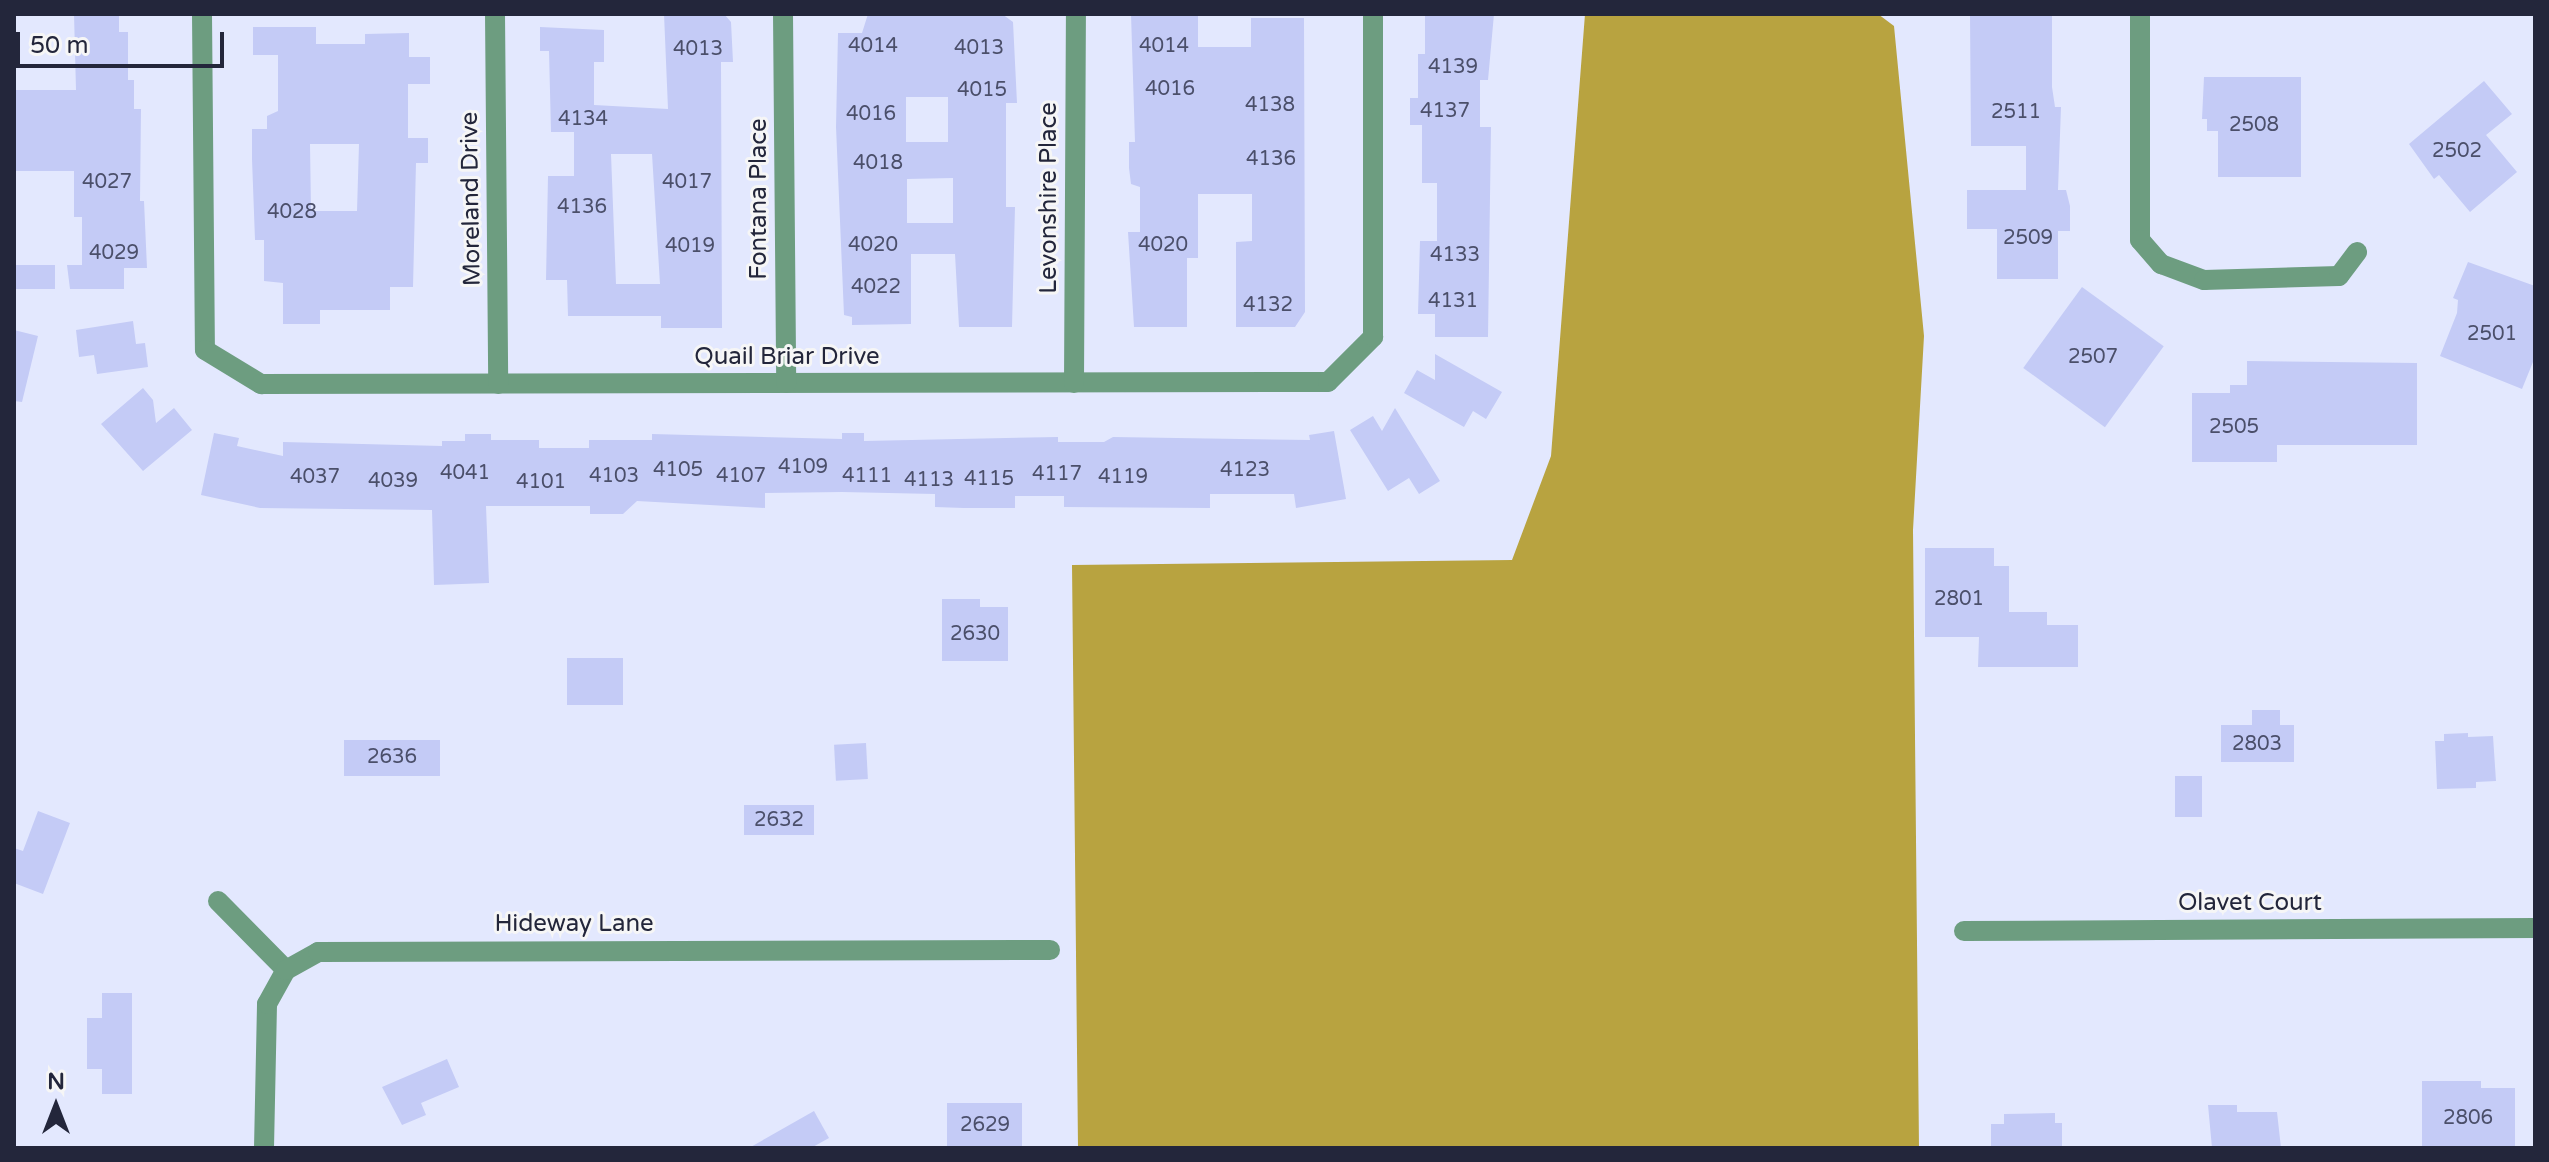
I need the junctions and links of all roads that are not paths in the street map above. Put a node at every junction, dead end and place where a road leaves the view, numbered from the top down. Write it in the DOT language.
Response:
graph roads {
  1 [pos="202,14"];
  2 [pos="495,14"];
  3 [pos="783,14"];
  4 [pos="1076,14"];
  5 [pos="1373,14"];
  6 [pos="2140,14"];
  7 [pos="2357,252"];
  8 [pos="786,383"];
  9 [pos="1074,383"];
  10 [pos="498,384"];
  11 [pos="218,901"];
  12 [pos="2535,928"];
  13 [pos="1964,931"];
  14 [pos="1050,950"];
  15 [pos="286,970"];
  16 [pos="264,1148"];
  1 -- 10 [label="street, Quail Briar Drive"];
  2 -- 10 [label="street, Moreland Drive"];
  3 -- 8 [label="street, Fontana Place"];
  4 -- 9 [label="street, Levonshire Place"];
  5 -- 9 [label="street, Quail Briar Drive"];
  6 -- 7 [label="street"];
  8 -- 9 [label="street, Quail Briar Drive"];
  8 -- 10 [label="street, Quail Briar Drive"];
  11 -- 15 [label="street"];
  12 -- 13 [label="street, Olavet Court"];
  14 -- 15 [label="street, Hideway Lane"];
  15 -- 16 [label="street"];
}
